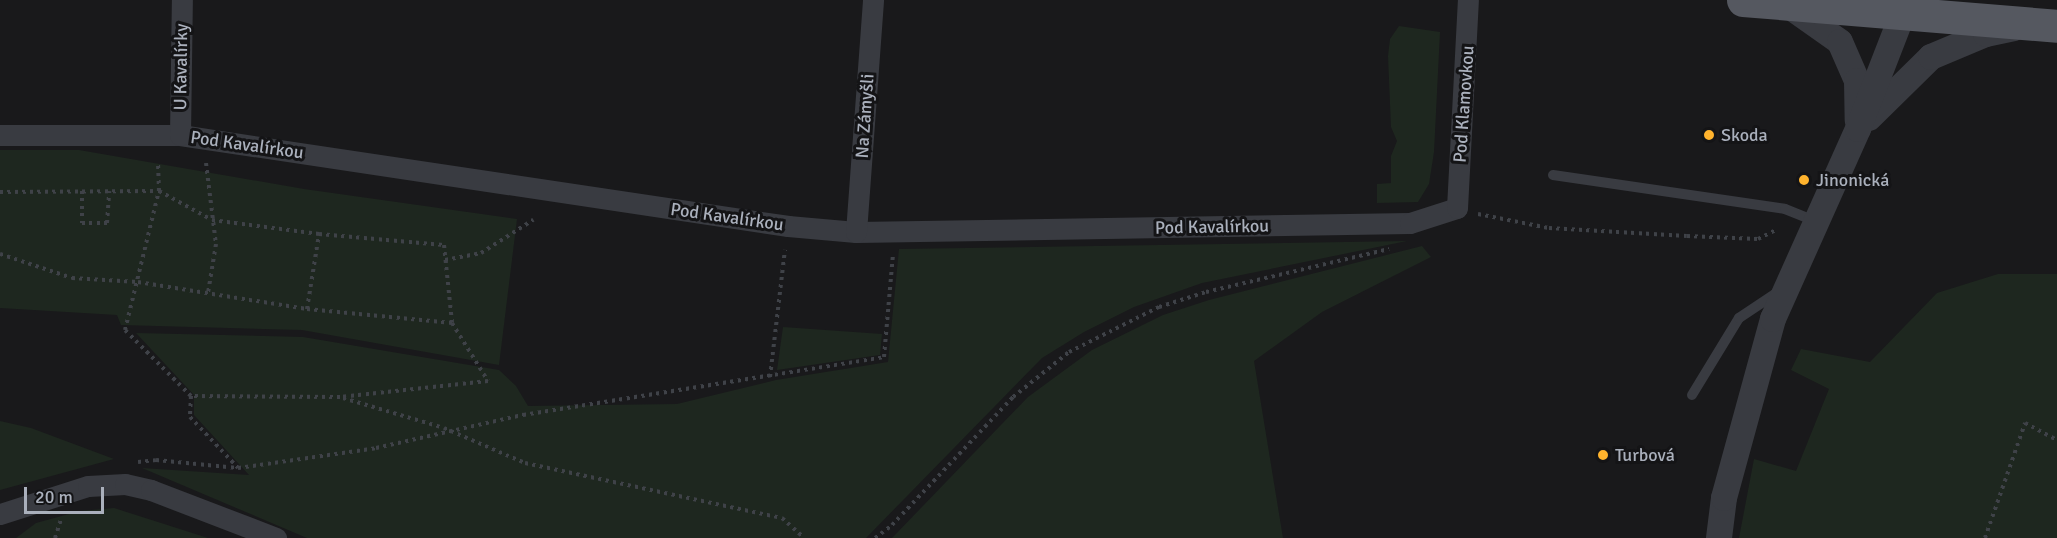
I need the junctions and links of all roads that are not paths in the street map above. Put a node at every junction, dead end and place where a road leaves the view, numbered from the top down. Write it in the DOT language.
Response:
graph roads {
  1 [pos="182,0"];
  2 [pos="873,0"];
  3 [pos="1468,0"];
  4 [pos="1743,0"];
  5 [pos="1785,3"];
  6 [pos="1906,6"];
  7 [pos="2045,26"];
  8 [pos="1858,129"];
  9 [pos="0,135"];
  10 [pos="180,135"];
  11 [pos="1553,175"];
  12 [pos="1457,208"];
  13 [pos="1815,221"];
  14 [pos="856,232"];
  15 [pos="1786,286"];
  16 [pos="1692,395"];
  17 [pos="0,514"];
  18 [pos="276,538"];
  19 [pos="1719,538"];
  1 -- 10 [label="street, U Kavalírky"];
  2 -- 14 [label="street, Na Zámyšli"];
  3 -- 12 [label="street, Pod Klamovkou"];
  4 -- 5 [label="main road"];
  5 -- 6 [label="main road"];
  5 -- 8 [label="street"];
  6 -- 7 [label="main road"];
  6 -- 8 [label="street"];
  7 -- 8 [label="street"];
  8 -- 13 [label="street"];
  9 -- 10 [label="street, Pod Kavalírkou"];
  10 -- 14 [label="street, Pod Kavalírkou"];
  11 -- 13 [label="lane"];
  12 -- 14 [label="street, Pod Kavalírkou"];
  13 -- 15 [label="street"];
  15 -- 16 [label="lane"];
  15 -- 19 [label="street"];
  17 -- 18 [label="street"];
}
